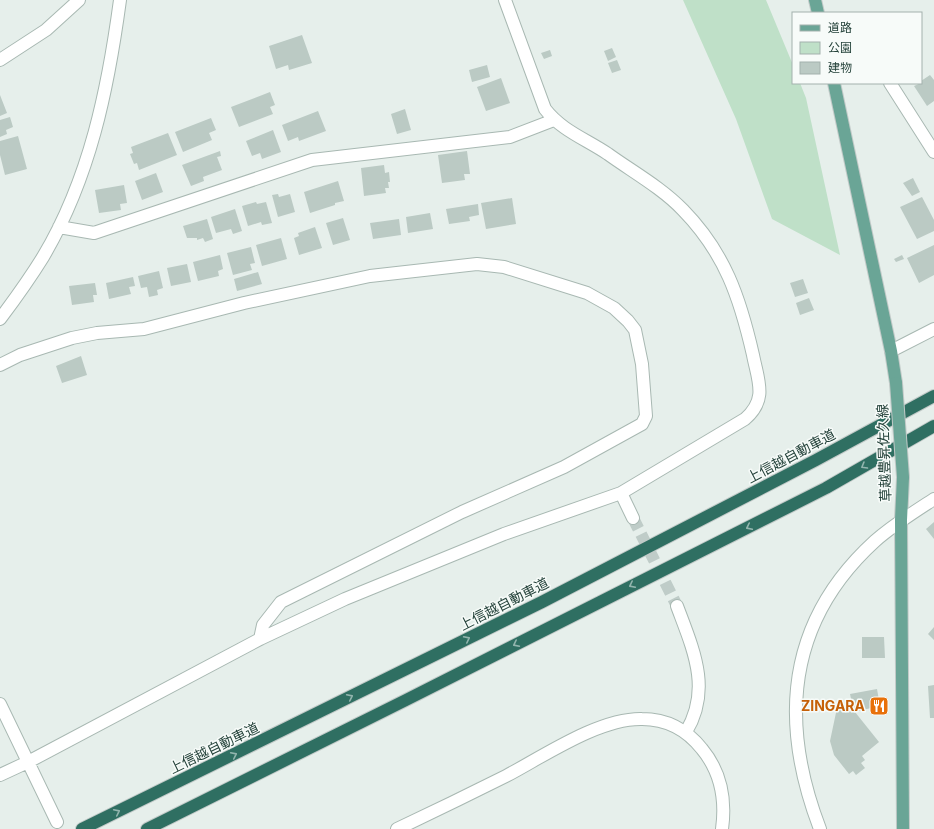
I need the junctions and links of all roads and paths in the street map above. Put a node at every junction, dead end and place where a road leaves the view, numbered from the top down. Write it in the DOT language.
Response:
graph roads {
  1 [pos="79,0"];
  2 [pos="120,0"];
  3 [pos="504,0"];
  4 [pos="815,0"];
  5 [pos="818,12"];
  6 [pos="0,60"];
  7 [pos="834,84"];
  8 [pos="891,84"];
  9 [pos="554,120"];
  10 [pos="930,136"];
  11 [pos="934,152"];
  12 [pos="59,227"];
  13 [pos="0,319"];
  14 [pos="934,329"];
  15 [pos="891,351"];
  16 [pos="0,364"];
  17 [pos="934,396"];
  18 [pos="934,426"];
  19 [pos="620,493"];
  20 [pos="934,499"];
  21 [pos="633,518"];
  22 [pos="901,520"];
  23 [pos="677,606"];
  24 [pos="260,639"];
  25 [pos="0,704"];
  26 [pos="686,732"];
  27 [pos="28,762"];
  28 [pos="0,775"];
  29 [pos="57,822"];
  30 [pos="82,829"];
  31 [pos="147,829"];
  32 [pos="397,829"];
  33 [pos="722,829"];
  34 [pos="820,829"];
  35 [pos="903,829"];
  1 -- 6 [label="street"];
  2 -- 12 [label="street"];
  3 -- 9 [label="street"];
  4 -- 5 [label="main road"];
  7 -- 15 [label="main road, 草越豊昇佐久線"];
  8 -- 10 [label="street"];
  9 -- 12 [label="street"];
  9 -- 19 [label="street"];
  10 -- 11 [label="street"];
  12 -- 13 [label="street"];
  14 -- 15 [label="street"];
  15 -- 22 [label="main road, 草越豊昇佐久線, bridge"];
  16 -- 24 [label="street"];
  30 -- 17 [label="highway, 上信越自動車道, one-way"];
  18 -- 31 [label="highway, one-way"];
  19 -- 21 [label="street"];
  19 -- 24 [label="street"];
  20 -- 22 [label="street"];
  22 -- 34 [label="street"];
  22 -- 35 [label="main road, 草越豊昇佐久線"];
  23 -- 26 [label="street"];
  24 -- 27 [label="street"];
  25 -- 27 [label="street"];
  26 -- 32 [label="street"];
  26 -- 33 [label="street"];
  27 -- 28 [label="street"];
  27 -- 29 [label="street"];
}
